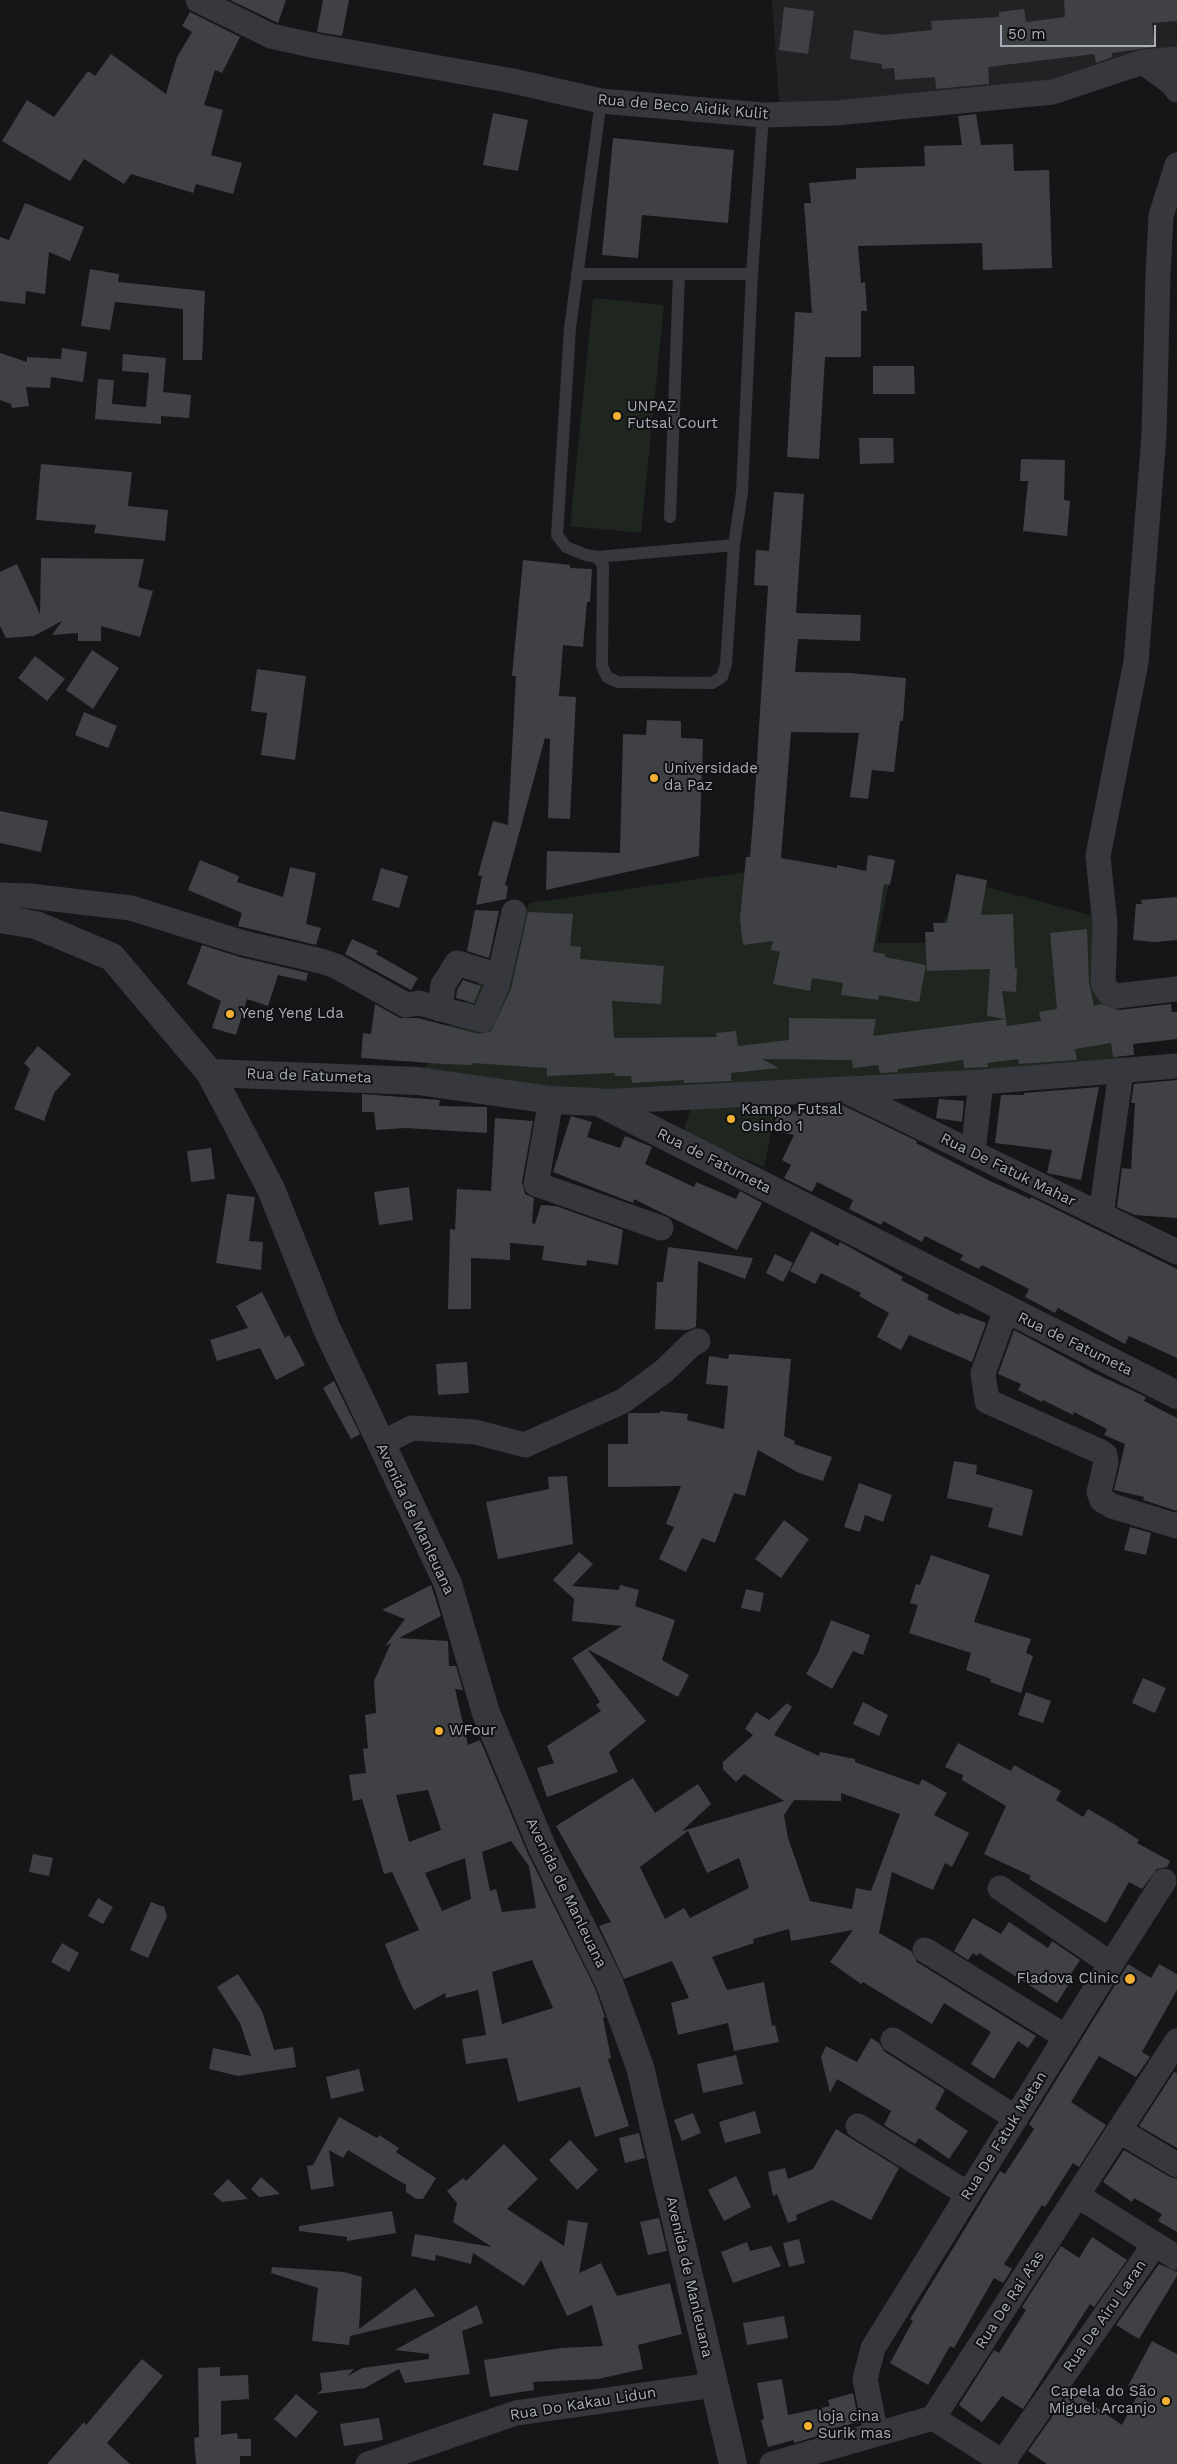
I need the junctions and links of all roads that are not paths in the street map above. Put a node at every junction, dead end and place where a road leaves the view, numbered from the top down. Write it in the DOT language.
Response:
graph roads {
  1 [pos="198,0"];
  2 [pos="1177,59"];
  3 [pos="1144,62"];
  4 [pos="1177,90"];
  5 [pos="601,101"];
  6 [pos="764,115"];
  7 [pos="1177,165"];
  8 [pos="577,274"];
  9 [pos="679,274"];
  10 [pos="752,274"];
  11 [pos="670,517"];
  12 [pos="734,545"];
  13 [pos="597,557"];
  14 [pos="0,896"];
  15 [pos="514,912"];
  16 [pos="0,919"];
  17 [pos="499,976"];
  18 [pos="1177,989"];
  19 [pos="440,1009"];
  20 [pos="1177,1066"];
  21 [pos="1121,1071"];
  22 [pos="210,1073"];
  23 [pos="981,1082"];
  24 [pos="839,1088"];
  25 [pos="551,1100"];
  26 [pos="598,1102"];
  27 [pos="973,1152"];
  28 [pos="1101,1216"];
  29 [pos="661,1228"];
  30 [pos="1177,1252"];
  31 [pos="1006,1310"];
  32 [pos="698,1341"];
  33 [pos="1177,1395"];
  34 [pos="380,1444"];
  35 [pos="1177,1526"];
  36 [pos="1164,1881"];
  37 [pos="1000,1888"];
  38 [pos="925,1950"];
  39 [pos="1111,1964"];
  40 [pos="1066,2037"];
  41 [pos="893,2040"];
  42 [pos="1177,2041"];
  43 [pos="1170,2068"];
  44 [pos="1016,2118"];
  45 [pos="858,2126"];
  46 [pos="1120,2131"];
  47 [pos="1177,2165"];
  48 [pos="968,2194"];
  49 [pos="1078,2196"];
  50 [pos="1155,2244"];
  51 [pos="1177,2258"];
  52 [pos="714,2385"];
  53 [pos="933,2418"];
  54 [pos="876,2434"];
  55 [pos="1005,2463"];
  56 [pos="368,2464"];
  57 [pos="733,2464"];
  58 [pos="772,2464"];
  1 -- 5 [label="street, Rua de Beco Aidik Kulit"];
  2 -- 3 [label="street, Rua de Beco Aidik Kulit"];
  3 -- 4 [label="street"];
  3 -- 6 [label="street, Rua de Beco Aidik Kulit"];
  5 -- 6 [label="street, Rua de Beco Aidik Kulit"];
  5 -- 8 [label="lane"];
  6 -- 10 [label="lane"];
  7 -- 18 [label="street"];
  8 -- 9 [label="lane"];
  8 -- 13 [label="lane"];
  9 -- 10 [label="lane"];
  9 -- 11 [label="lane"];
  10 -- 12 [label="lane"];
  12 -- 13 [label="lane"];
  12 -- 13 [label="lane"];
  14 -- 19 [label="street"];
  15 -- 17 [label="street"];
  16 -- 22 [label="street, Avenida de Manleuana"];
  17 -- 19 [label="street"];
  17 -- 19 [label="street"];
  20 -- 21 [label="street, Rua De Fatuk Mahar"];
  21 -- 23 [label="street, Rua De Fatuk Mahar"];
  21 -- 28 [label="street"];
  22 -- 25 [label="street, Rua de Fatumeta"];
  22 -- 34 [label="street, Avenida de Manleuana"];
  23 -- 24 [label="street, Rua De Fatuk Mahar"];
  23 -- 27 [label="street"];
  24 -- 26 [label="street, Rua De Fatuk Mahar"];
  24 -- 27 [label="street, Rua De Fatuk Mahar"];
  25 -- 26 [label="street, Rua de Fatumeta"];
  25 -- 29 [label="street"];
  26 -- 31 [label="street, Rua de Fatumeta"];
  27 -- 28 [label="street, Rua De Fatuk Mahar"];
  28 -- 30 [label="street, Rua De Fatuk Mahar"];
  31 -- 33 [label="street, Rua de Fatumeta"];
  31 -- 35 [label="street"];
  32 -- 34 [label="street"];
  34 -- 52 [label="street, Avenida de Manleuana"];
  36 -- 39 [label="street, Rua De Fatuk Metan"];
  37 -- 39 [label="street"];
  38 -- 40 [label="street"];
  39 -- 40 [label="street, Rua De Fatuk Metan"];
  40 -- 44 [label="street, Rua De Fatuk Metan"];
  41 -- 44 [label="street"];
  42 -- 43 [label="street, Rua De Rai A’as"];
  43 -- 46 [label="street, Rua De Rai A’as"];
  44 -- 48 [label="street, Rua De Fatuk Metan"];
  45 -- 48 [label="street"];
  46 -- 47 [label="street"];
  46 -- 49 [label="street, Rua De Rai A’as"];
  48 -- 54 [label="street, Rua De Fatuk Metan"];
  49 -- 50 [label="street"];
  49 -- 53 [label="street, Rua De Rai A’as"];
  50 -- 51 [label="street"];
  50 -- 55 [label="street, Rua De Airu Laran"];
  52 -- 56 [label="street, Rua Do Kakau Lidun"];
  52 -- 57 [label="street, Avenida de Manleuana"];
  53 -- 54 [label="street"];
  53 -- 55 [label="street"];
  54 -- 58 [label="street"];
}
